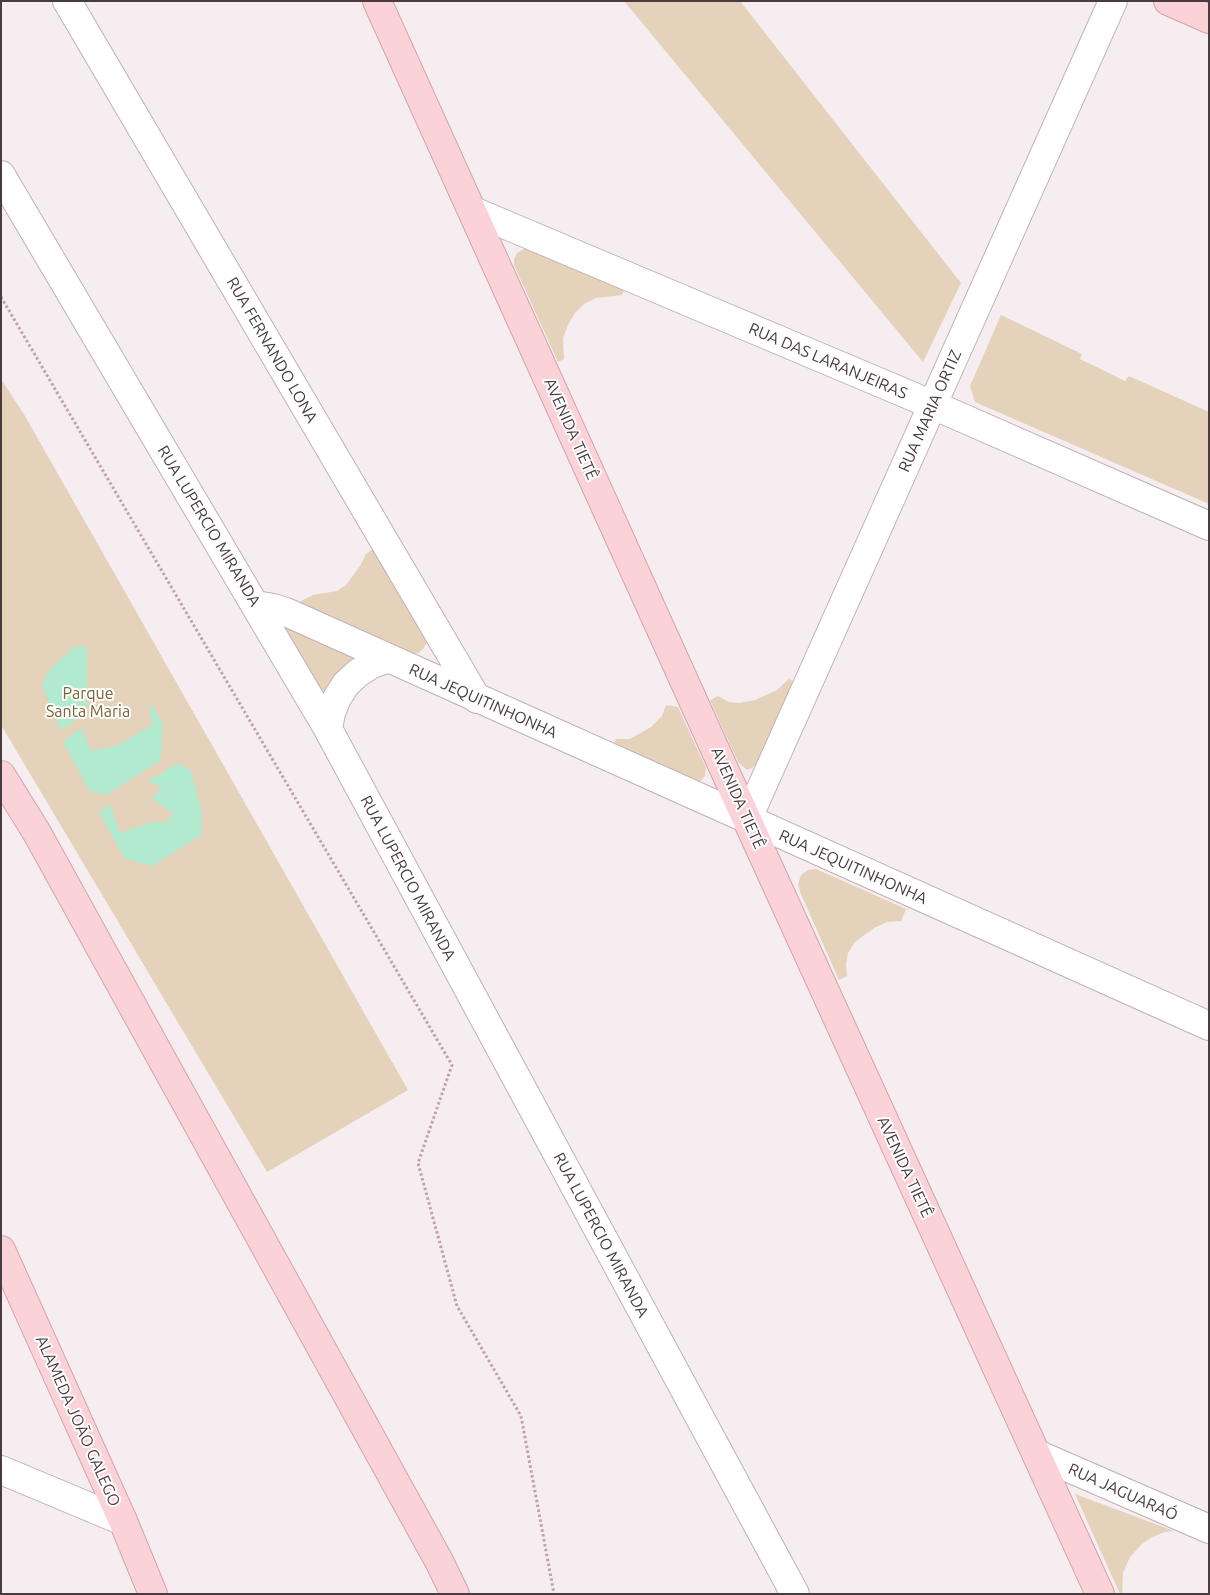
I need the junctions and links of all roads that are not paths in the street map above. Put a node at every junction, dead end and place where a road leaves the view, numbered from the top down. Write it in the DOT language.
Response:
graph roads {
  1 [pos="67,1"];
  2 [pos="377,1"];
  3 [pos="1113,1"];
  4 [pos="1168,1"];
  5 [pos="1209,19"];
  6 [pos="1,174"];
  7 [pos="473,211"];
  8 [pos="933,405"];
  9 [pos="1209,526"];
  10 [pos="256,605"];
  11 [pos="387,659"];
  12 [pos="477,699"];
  13 [pos="328,729"];
  14 [pos="1,775"];
  15 [pos="747,820"];
  16 [pos="1209,1026"];
  17 [pos="1,1250"];
  18 [pos="1037,1454"];
  19 [pos="1,1470"];
  20 [pos="123,1521"];
  21 [pos="1209,1529"];
  22 [pos="153,1594"];
  23 [pos="455,1594"];
  24 [pos="795,1594"];
  25 [pos="1100,1594"];
  1 -- 12 [label="street, RUA FERNANDO LONA"];
  2 -- 7 [label="street, AVENIDA TIETÊ"];
  3 -- 8 [label="street, RUA MARIA ORTIZ"];
  4 -- 5 [label="street"];
  6 -- 10 [label="street, RUA LUPERCIO MIRANDA"];
  7 -- 8 [label="street, RUA DAS LARANJEIRAS"];
  7 -- 15 [label="street, AVENIDA TIETÊ"];
  8 -- 9 [label="street, RUA DAS LARANJEIRAS"];
  8 -- 15 [label="street, RUA MARIA ORTIZ"];
  10 -- 11 [label="street, RUA JEQUITINHONHA"];
  10 -- 13 [label="street, RUA LUPERCIO MIRANDA"];
  11 -- 12 [label="street, RUA JEQUITINHONHA"];
  11 -- 13 [label="street"];
  12 -- 15 [label="street, RUA JEQUITINHONHA"];
  13 -- 24 [label="street, RUA LUPERCIO MIRANDA"];
  14 -- 23 [label="street"];
  15 -- 16 [label="street, RUA JEQUITINHONHA"];
  15 -- 18 [label="street, AVENIDA TIETÊ"];
  17 -- 20 [label="street, ALAMEDA JOÃO GALEGO"];
  18 -- 21 [label="street, RUA JAGUARAÓ"];
  18 -- 25 [label="street, AVENIDA TIETÊ"];
  19 -- 20 [label="street"];
  20 -- 22 [label="street, ALAMEDA JOÃO GALEGO"];
}
